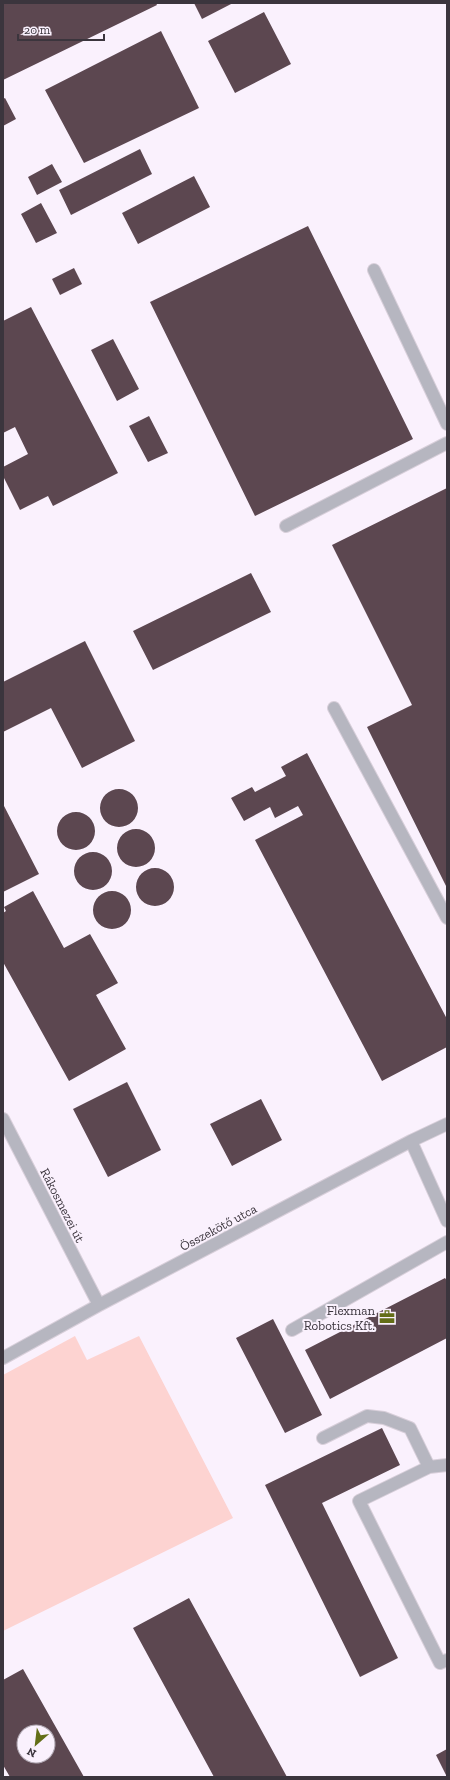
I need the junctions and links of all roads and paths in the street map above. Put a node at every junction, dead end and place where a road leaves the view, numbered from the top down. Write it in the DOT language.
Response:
graph roads {
  1 [pos="374,270"];
  2 [pos="447,424"];
  3 [pos="447,443"];
  4 [pos="286,526"];
  5 [pos="334,708"];
  6 [pos="447,918"];
  7 [pos="3,1119"];
  8 [pos="447,1124"];
  9 [pos="411,1141"];
  10 [pos="447,1221"];
  11 [pos="447,1242"];
  12 [pos="99,1305"];
  13 [pos="292,1330"];
  14 [pos="3,1358"];
  15 [pos="323,1438"];
  16 [pos="447,1465"];
  17 [pos="428,1467"];
  18 [pos="447,1660"];
  1 -- 2 [label="street"];
  3 -- 4 [label="street"];
  5 -- 6 [label="street"];
  7 -- 12 [label="street, Rákosmezei út"];
  8 -- 9 [label="street, Összekötő utca"];
  9 -- 10 [label="street"];
  9 -- 12 [label="street, Összekötő utca"];
  11 -- 13 [label="street"];
  12 -- 14 [label="street, Összekötő utca"];
  15 -- 17 [label="street"];
  16 -- 17 [label="street"];
  17 -- 18 [label="street"];
}
